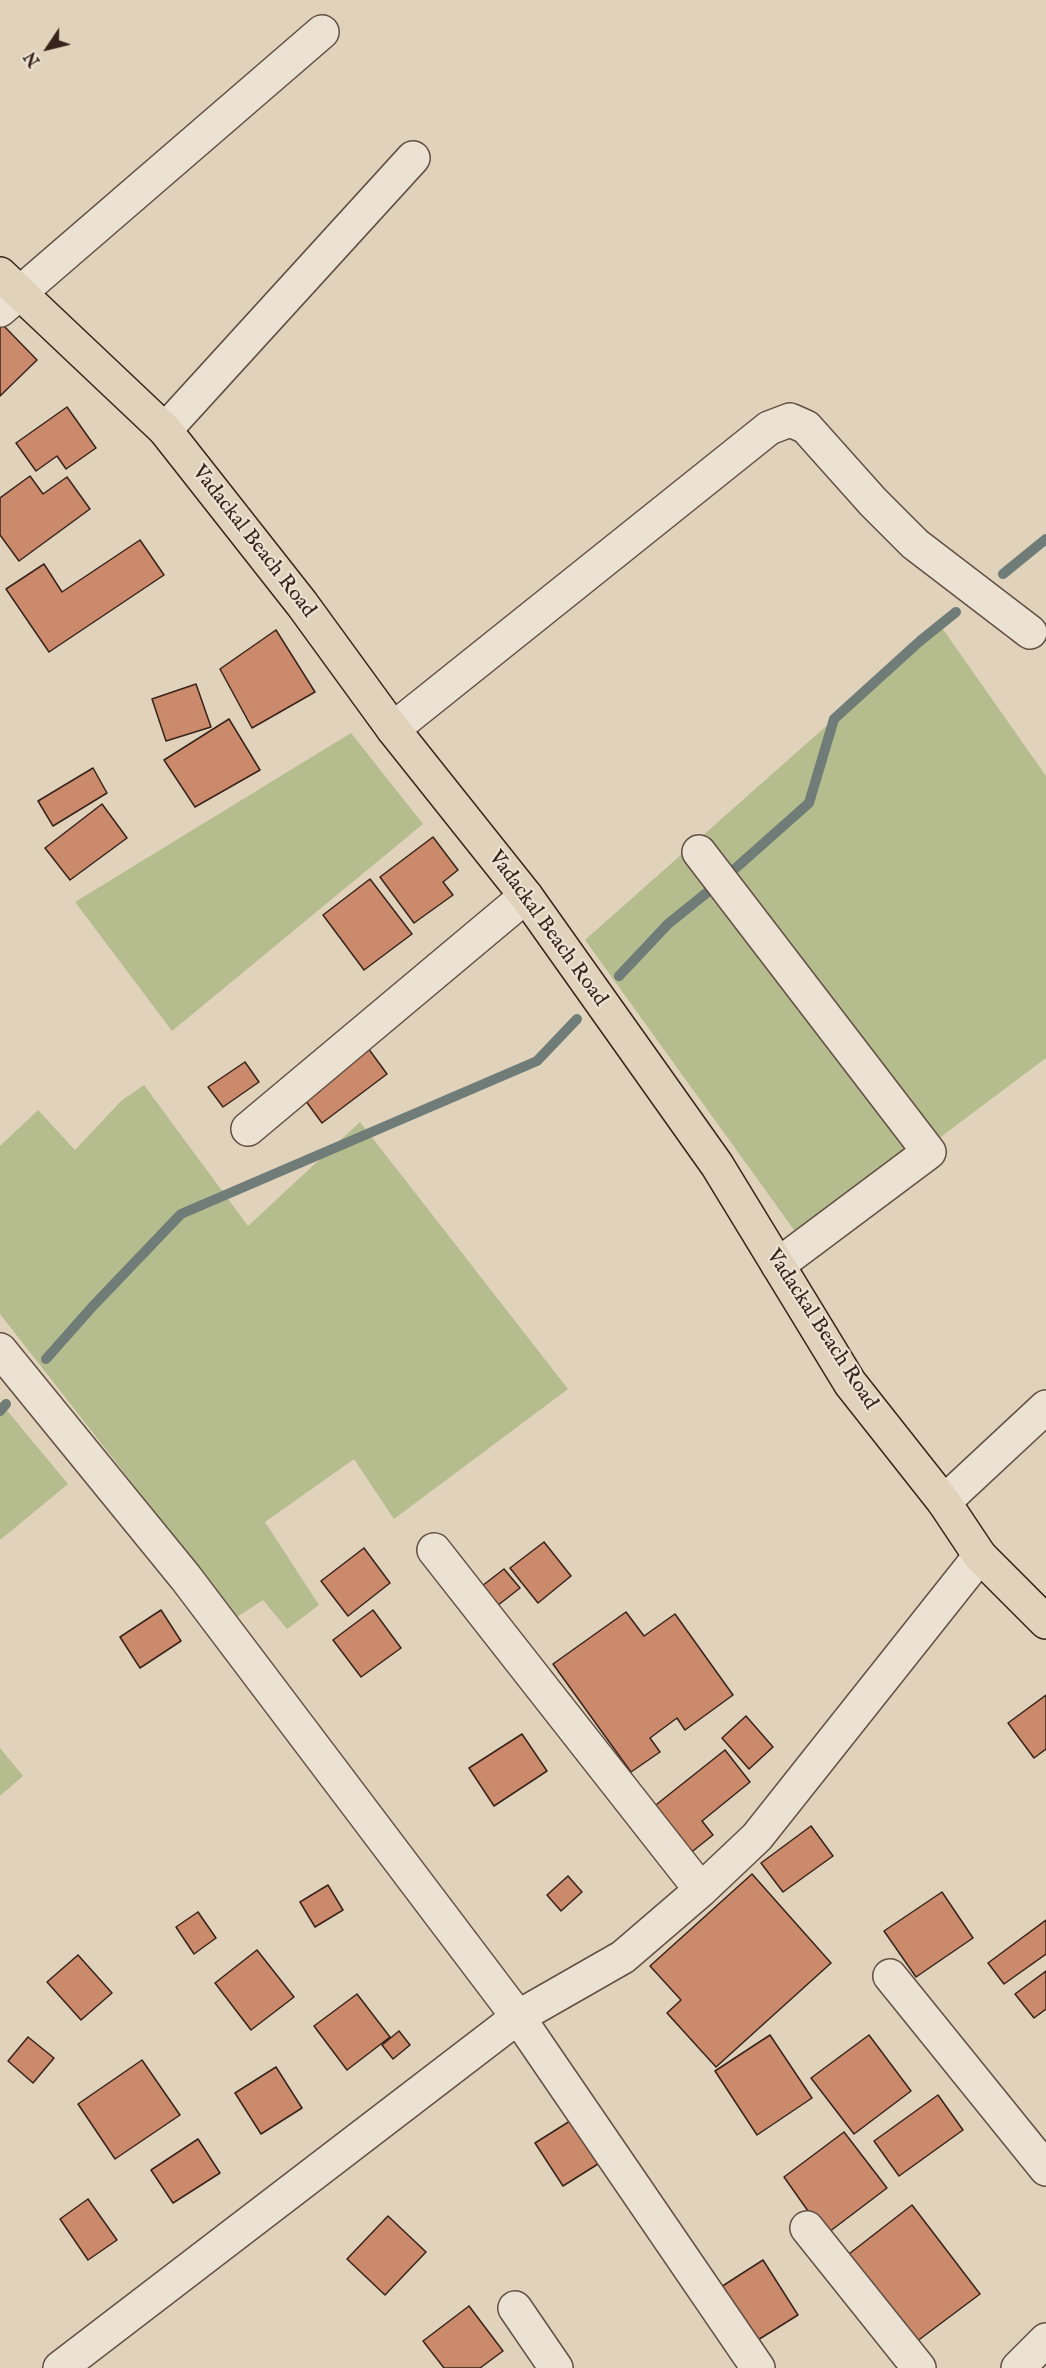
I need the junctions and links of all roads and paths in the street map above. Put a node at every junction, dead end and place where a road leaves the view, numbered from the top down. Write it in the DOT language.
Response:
graph roads {
  1 [pos="322,32"];
  2 [pos="413,158"];
  3 [pos="7,293"];
  4 [pos="165,430"];
  5 [pos="1030,632"];
  6 [pos="393,729"];
  7 [pos="713,870"];
  8 [pos="526,896"];
  9 [pos="248,1129"];
  10 [pos="778,1265"];
  11 [pos="0,1350"];
  12 [pos="1046,1407"];
  13 [pos="944,1502"];
  14 [pos="434,1550"];
  15 [pos="980,1556"];
  16 [pos="1046,1622"];
  17 [pos="701,1890"];
  18 [pos="890,1976"];
  19 [pos="518,2017"];
  20 [pos="1046,2169"];
  21 [pos="807,2228"];
  22 [pos="515,2308"];
  23 [pos="1046,2340"];
  24 [pos="60,2368"];
  25 [pos="556,2368"];
  26 [pos="758,2368"];
  27 [pos="919,2368"];
  28 [pos="1018,2368"];
  1 -- 3 [label="street"];
  2 -- 4 [label="street"];
  3 -- 4 [label="main road, Vadackal Beach Road"];
  4 -- 6 [label="main road, Vadackal Beach Road"];
  5 -- 6 [label="street"];
  6 -- 8 [label="main road, Vadackal Beach Road"];
  7 -- 10 [label="street"];
  8 -- 9 [label="street"];
  8 -- 10 [label="main road, Vadackal Beach Road"];
  10 -- 13 [label="main road, Vadackal Beach Road"];
  11 -- 19 [label="street"];
  12 -- 13 [label="street"];
  13 -- 15 [label="main road, Vadackal Beach Road"];
  14 -- 17 [label="street"];
  15 -- 16 [label="main road, Vadackal Beach Road"];
  15 -- 17 [label="street"];
  17 -- 19 [label="street"];
  18 -- 20 [label="street"];
  19 -- 24 [label="street"];
  19 -- 26 [label="street"];
  21 -- 27 [label="street"];
  22 -- 25 [label="street"];
  23 -- 28 [label="street"];
}
